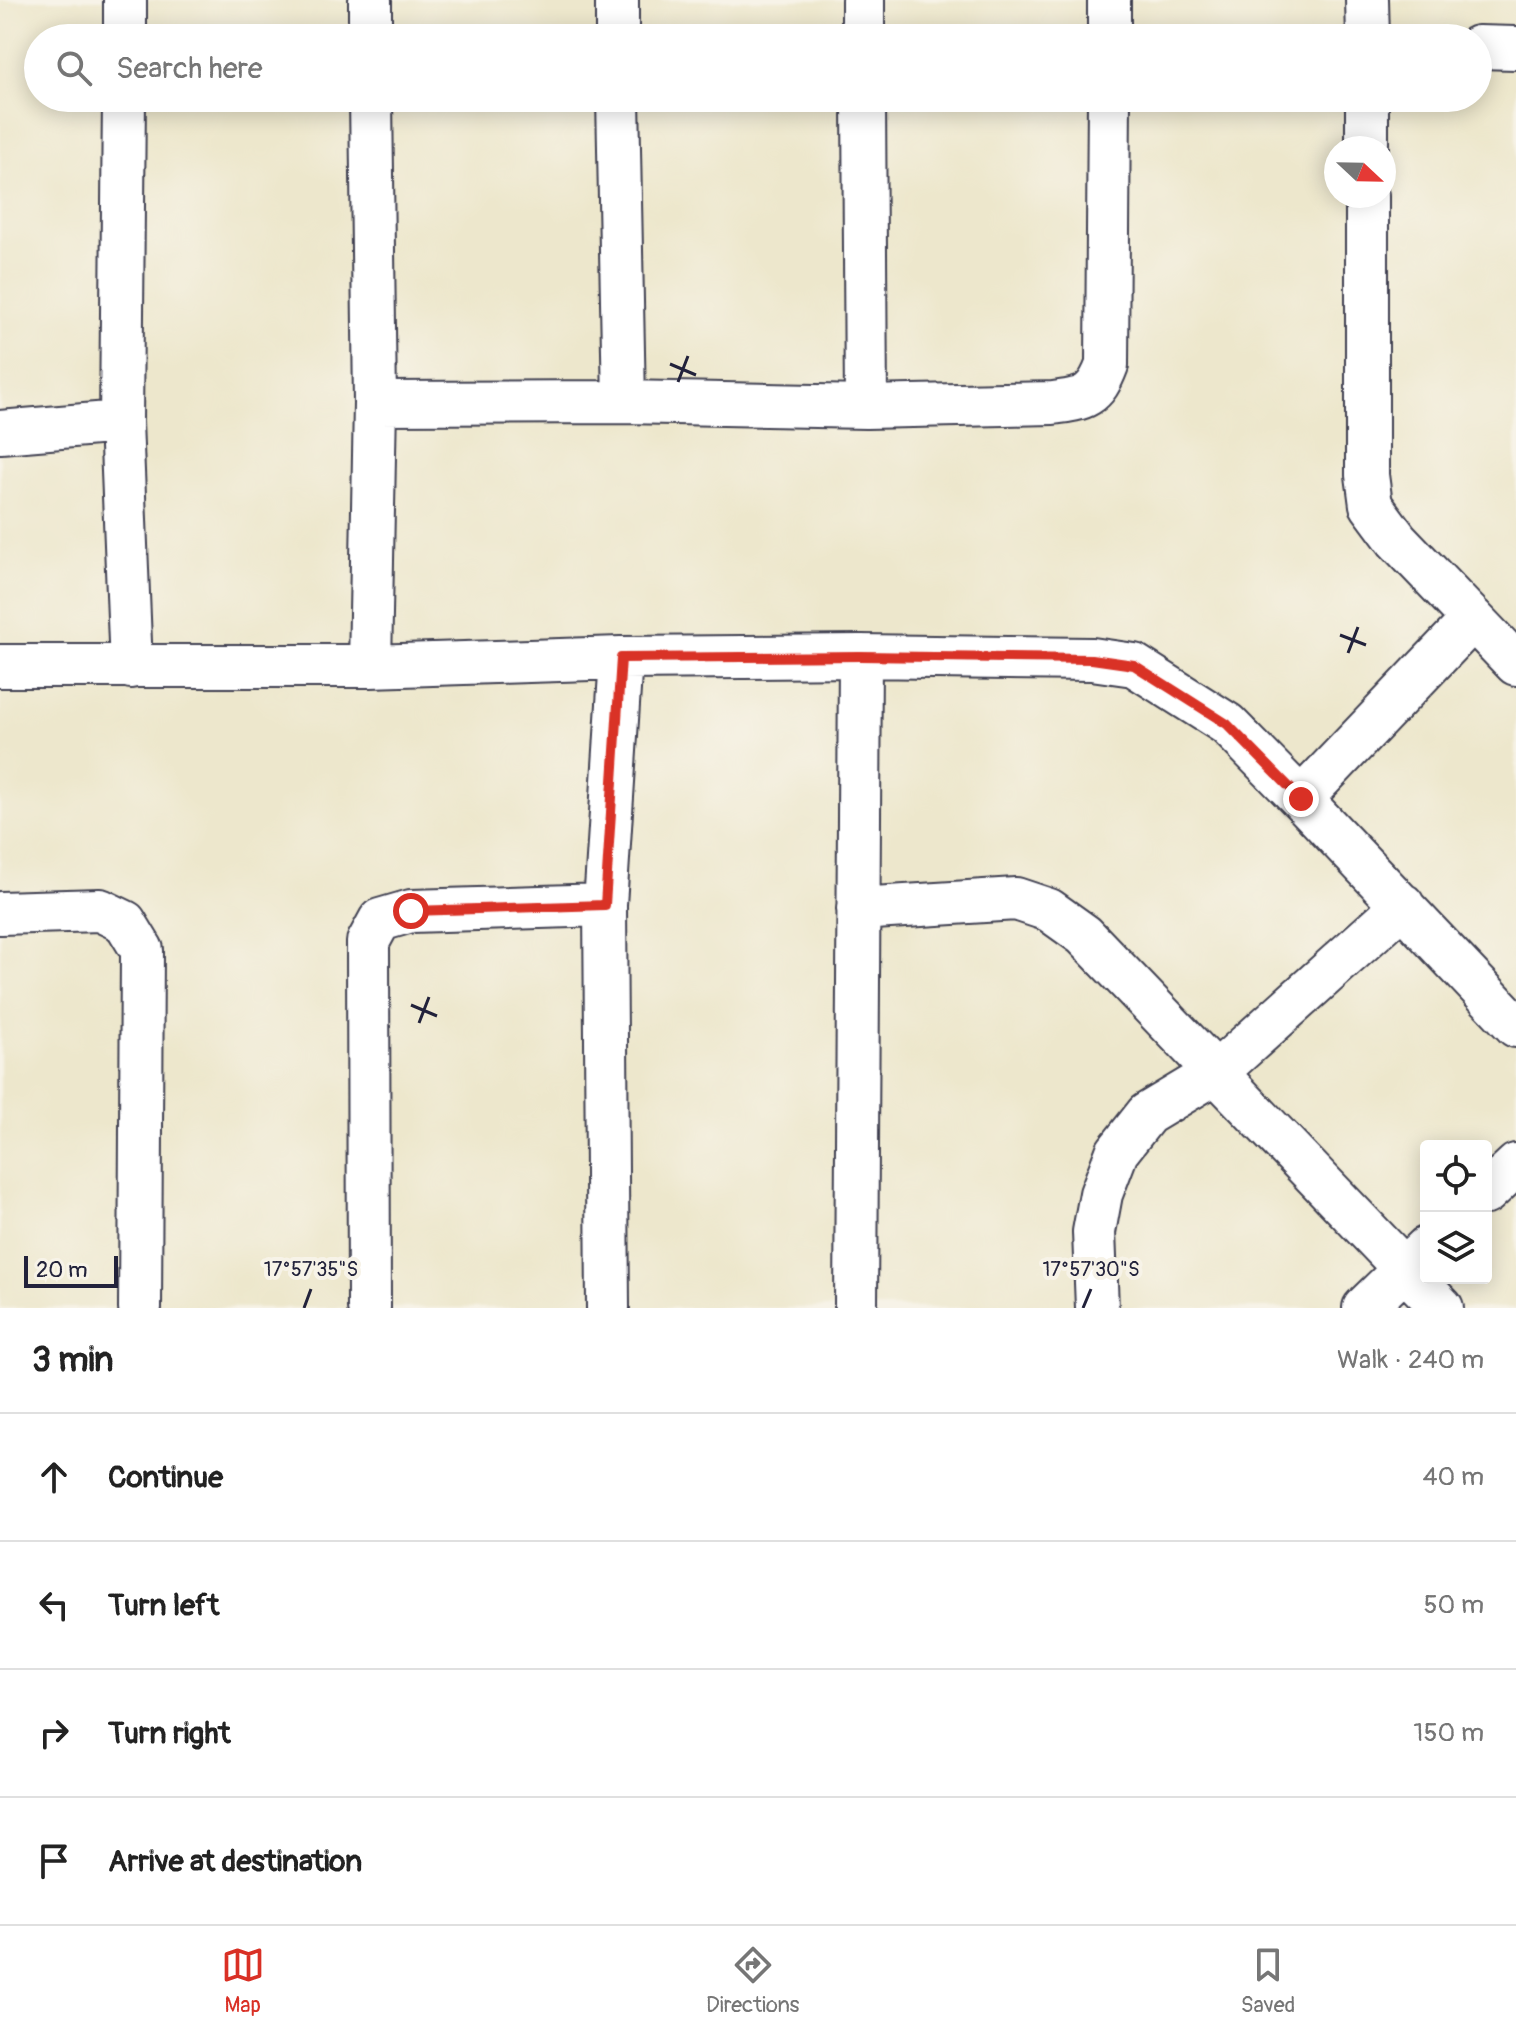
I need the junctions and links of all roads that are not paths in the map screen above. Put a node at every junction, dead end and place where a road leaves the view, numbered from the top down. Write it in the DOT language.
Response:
graph roads {
  1 [pos="125,0"];
  2 [pos="370,0"];
  3 [pos="617,0"];
  4 [pos="863,0"];
  5 [pos="1109,0"];
  6 [pos="1367,0"];
  7 [pos="125,24"];
  8 [pos="370,24"];
  9 [pos="617,24"];
  10 [pos="863,24"];
  11 [pos="1109,24"];
  12 [pos="1368,24"];
  13 [pos="1492,47"];
  14 [pos="1516,48"];
  15 [pos="124,112"];
  16 [pos="371,112"];
  17 [pos="618,112"];
  18 [pos="864,112"];
  19 [pos="1109,112"];
  20 [pos="1367,112"];
  21 [pos="1367,136"];
  22 [pos="1367,208"];
  23 [pos="624,402"];
  24 [pos="375,403"];
  25 [pos="866,407"];
  26 [pos="121,422"];
  27 [pos="0,432"];
  28 [pos="1473,619"];
  29 [pos="860,656"];
  30 [pos="621,658"];
  31 [pos="1516,664"];
  32 [pos="0,666"];
  33 [pos="370,666"];
  34 [pos="131,667"];
  35 [pos="1301,799"];
  36 [pos="605,905"];
  37 [pos="1403,905"];
  38 [pos="858,909"];
  39 [pos="0,913"];
  40 [pos="1516,1026"];
  41 [pos="1217,1072"];
  42 [pos="1516,1165"];
  43 [pos="1492,1187"];
  44 [pos="1415,1258"];
  45 [pos="1088,1307"];
  46 [pos="140,1308"];
  47 [pos="369,1308"];
  48 [pos="608,1308"];
  49 [pos="856,1308"];
  50 [pos="1364,1308"];
  51 [pos="1442,1308"];
  1 -- 7 [label="street"];
  2 -- 8 [label="street"];
  3 -- 9 [label="street"];
  4 -- 10 [label="street"];
  5 -- 11 [label="street"];
  6 -- 12 [label="street"];
  13 -- 14 [label="street"];
  15 -- 26 [label="street"];
  16 -- 24 [label="street"];
  17 -- 23 [label="street"];
  18 -- 25 [label="street"];
  19 -- 25 [label="street"];
  20 -- 21 [label="street"];
  22 -- 28 [label="street"];
  23 -- 24 [label="street"];
  23 -- 25 [label="street"];
  24 -- 33 [label="street"];
  26 -- 27 [label="street"];
  26 -- 34 [label="street"];
  28 -- 31 [label="street"];
  28 -- 35 [label="street"];
  29 -- 30 [label="street"];
  29 -- 35 [label="street"];
  29 -- 38 [label="street"];
  30 -- 33 [label="street"];
  30 -- 36 [label="street"];
  32 -- 34 [label="street"];
  33 -- 34 [label="street"];
  35 -- 37 [label="street"];
  36 -- 47 [label="street"];
  36 -- 48 [label="street"];
  37 -- 40 [label="street"];
  37 -- 41 [label="street"];
  38 -- 41 [label="street"];
  38 -- 49 [label="street"];
  39 -- 46 [label="street"];
  41 -- 44 [label="street"];
  41 -- 45 [label="street"];
  42 -- 43 [label="street"];
  44 -- 50 [label="street"];
  44 -- 51 [label="street"];
}
